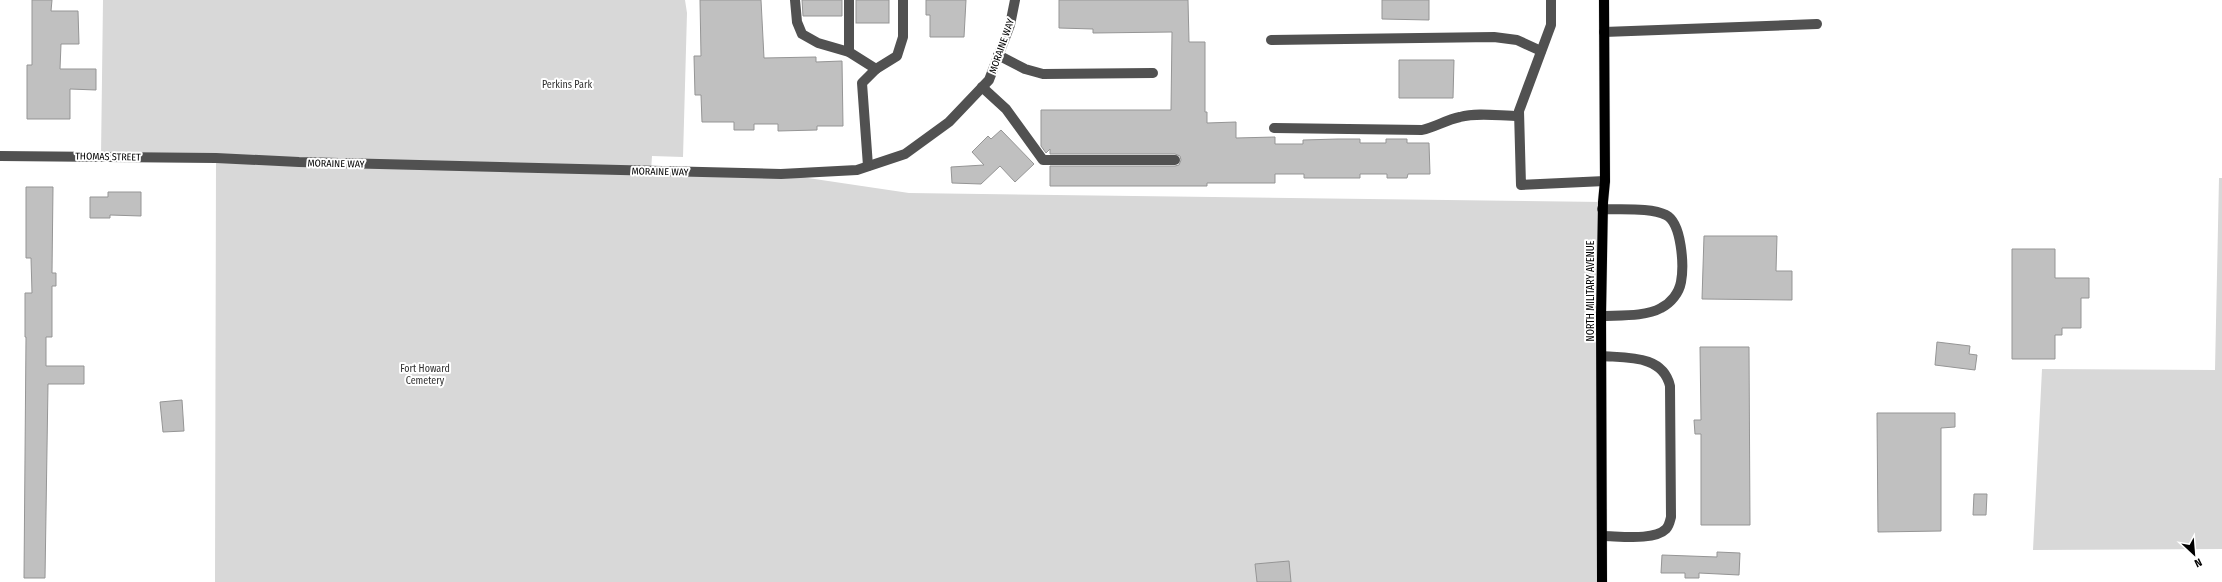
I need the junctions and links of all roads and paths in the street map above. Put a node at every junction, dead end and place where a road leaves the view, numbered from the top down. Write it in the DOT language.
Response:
graph roads {
  1 [pos="795,0"];
  2 [pos="849,0"];
  3 [pos="903,0"];
  4 [pos="1015,0"];
  5 [pos="1551,0"];
  6 [pos="1604,0"];
  7 [pos="1816,24"];
  8 [pos="1604,32"];
  9 [pos="1272,40"];
  10 [pos="1541,51"];
  11 [pos="849,52"];
  12 [pos="998,55"];
  13 [pos="876,69"];
  14 [pos="1153,74"];
  15 [pos="982,87"];
  16 [pos="1519,116"];
  17 [pos="1274,128"];
  18 [pos="0,156"];
  19 [pos="216,158"];
  20 [pos="1175,160"];
  21 [pos="868,166"];
  22 [pos="1605,181"];
  23 [pos="1602,209"];
  24 [pos="1601,316"];
  25 [pos="1602,356"];
  26 [pos="1602,536"];
  27 [pos="1602,582"];
  1 -- 11 [label="street"];
  2 -- 11 [label="street"];
  3 -- 13 [label="street"];
  4 -- 12 [label="street, MORAINE WAY"];
  5 -- 10 [label="street"];
  6 -- 8 [label="main road, NORTH MILITARY AVENUE"];
  7 -- 8 [label="street"];
  8 -- 22 [label="main road, NORTH MILITARY AVENUE"];
  9 -- 10 [label="street"];
  10 -- 16 [label="street"];
  11 -- 13 [label="street"];
  12 -- 14 [label="street"];
  12 -- 15 [label="street, MORAINE WAY"];
  13 -- 21 [label="street"];
  15 -- 20 [label="street"];
  15 -- 21 [label="street, MORAINE WAY"];
  16 -- 17 [label="street"];
  16 -- 22 [label="street"];
  18 -- 19 [label="street, THOMAS STREET"];
  19 -- 21 [label="street, MORAINE WAY"];
  22 -- 23 [label="main road, NORTH MILITARY AVENUE"];
  23 -- 24 [label="main road, NORTH MILITARY AVENUE"];
  23 -- 24 [label="street"];
  24 -- 25 [label="main road, NORTH MILITARY AVENUE"];
  25 -- 26 [label="main road, NORTH MILITARY AVENUE"];
  25 -- 26 [label="street"];
  26 -- 27 [label="main road, NORTH MILITARY AVENUE"];
}
